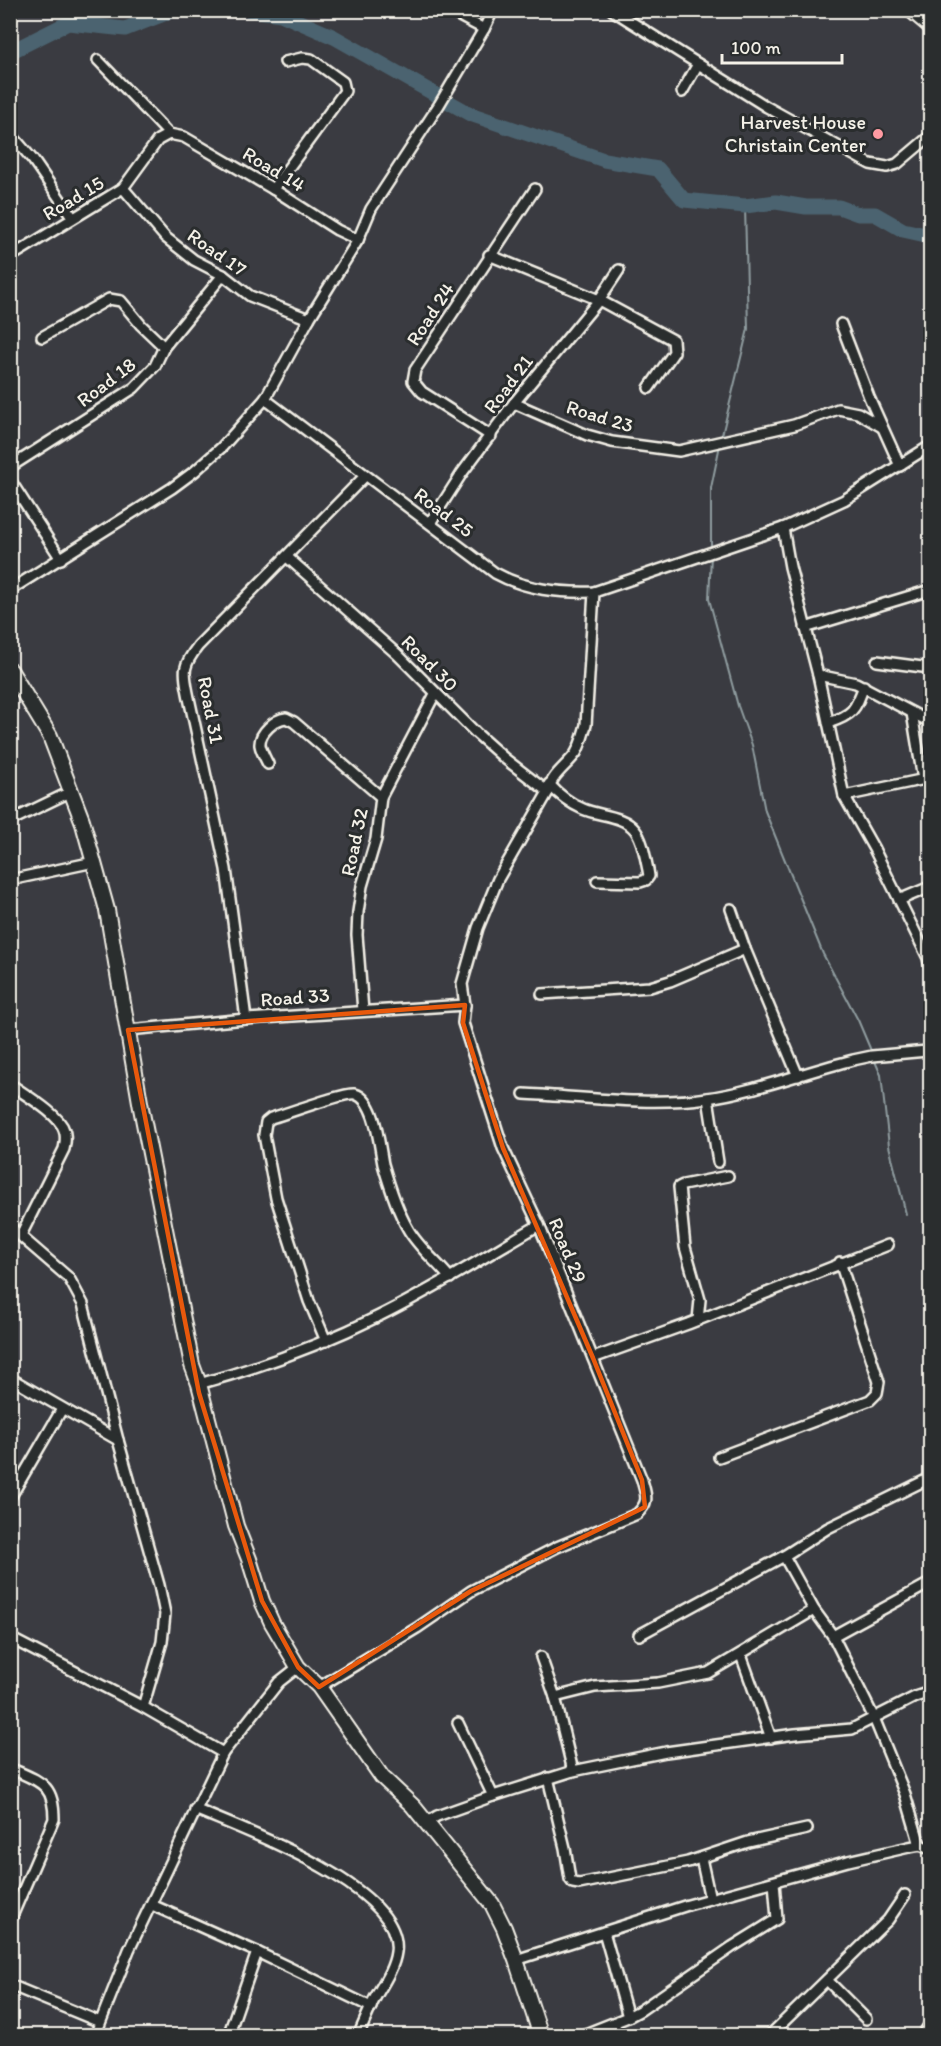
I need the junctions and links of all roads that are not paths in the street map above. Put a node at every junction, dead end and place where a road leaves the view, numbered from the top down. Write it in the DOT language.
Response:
graph roads {
  1 [pos="448,10"];
  2 [pos="492,10"];
  3 [pos="612,10"];
  4 [pos="911,10"];
  5 [pos="930,26"];
  6 [pos="484,29"];
  7 [pos="98,60"];
  8 [pos="285,62"];
  9 [pos="698,64"];
  10 [pos="682,92"];
  11 [pos="10,133"];
  12 [pos="169,134"];
  13 [pos="930,136"];
  14 [pos="123,188"];
  15 [pos="273,189"];
  16 [pos="535,189"];
  17 [pos="73,218"];
  18 [pos="358,240"];
  19 [pos="489,255"];
  20 [pos="10,257"];
  21 [pos="619,270"];
  22 [pos="223,275"];
  23 [pos="599,300"];
  24 [pos="309,319"];
  25 [pos="841,324"];
  26 [pos="42,337"];
  27 [pos="164,347"];
  28 [pos="649,388"];
  29 [pos="265,399"];
  30 [pos="514,403"];
  31 [pos="882,427"];
  32 [pos="491,436"];
  33 [pos="930,446"];
  34 [pos="900,466"];
  35 [pos="10,467"];
  36 [pos="365,476"];
  37 [pos="10,480"];
  38 [pos="430,524"];
  39 [pos="783,528"];
  40 [pos="287,557"];
  41 [pos="61,559"];
  42 [pos="10,590"];
  43 [pos="930,590"];
  44 [pos="594,592"];
  45 [pos="805,628"];
  46 [pos="877,661"];
  47 [pos="930,668"];
  48 [pos="10,670"];
  49 [pos="818,675"];
  50 [pos="864,686"];
  51 [pos="435,694"];
  52 [pos="912,713"];
  53 [pos="930,722"];
  54 [pos="828,723"];
  55 [pos="268,764"];
  56 [pos="927,779"];
  57 [pos="549,788"];
  58 [pos="72,791"];
  59 [pos="844,796"];
  60 [pos="381,797"];
  61 [pos="10,821"];
  62 [pos="94,862"];
  63 [pos="10,880"];
  64 [pos="597,881"];
  65 [pos="930,887"];
  66 [pos="899,900"];
  67 [pos="731,909"];
  68 [pos="745,949"];
  69 [pos="930,966"];
  70 [pos="542,994"];
  71 [pos="465,1005"];
  72 [pos="363,1011"];
  73 [pos="246,1019"];
  74 [pos="128,1030"];
  75 [pos="930,1048"];
  76 [pos="798,1076"];
  77 [pos="10,1084"];
  78 [pos="524,1094"];
  79 [pos="708,1098"];
  80 [pos="718,1162"];
  81 [pos="728,1176"];
  82 [pos="539,1225"];
  83 [pos="10,1227"];
  84 [pos="21,1235"];
  85 [pos="888,1245"];
  86 [pos="840,1263"];
  87 [pos="450,1278"];
  88 [pos="698,1320"];
  89 [pos="326,1341"];
  90 [pos="594,1358"];
  91 [pos="10,1378"];
  92 [pos="199,1384"];
  93 [pos="63,1409"];
  94 [pos="118,1440"];
  95 [pos="718,1457"];
  96 [pos="930,1478"];
  97 [pos="10,1498"];
  98 [pos="784,1556"];
  99 [pos="930,1583"];
  100 [pos="814,1610"];
  101 [pos="639,1635"];
  102 [pos="833,1636"];
  103 [pos="10,1638"];
  104 [pos="741,1655"];
  105 [pos="541,1657"];
  106 [pos="298,1666"];
  107 [pos="319,1687"];
  108 [pos="930,1692"];
  109 [pos="555,1697"];
  110 [pos="143,1707"];
  111 [pos="874,1718"];
  112 [pos="458,1723"];
  113 [pos="771,1738"];
  114 [pos="223,1753"];
  115 [pos="10,1768"];
  116 [pos="573,1772"];
  117 [pos="548,1778"];
  118 [pos="493,1796"];
  119 [pos="195,1809"];
  120 [pos="427,1822"];
  121 [pos="807,1829"];
  122 [pos="921,1845"];
  123 [pos="930,1849"];
  124 [pos="701,1858"];
  125 [pos="774,1882"];
  126 [pos="905,1895"];
  127 [pos="710,1899"];
  128 [pos="152,1905"];
  129 [pos="10,1922"];
  130 [pos="604,1932"];
  131 [pos="257,1952"];
  132 [pos="516,1960"];
  133 [pos="826,1980"];
  134 [pos="10,1985"];
  135 [pos="370,2007"];
  136 [pos="628,2018"];
  137 [pos="866,2019"];
  138 [pos="100,2022"];
  139 [pos="614,2023"];
  140 [pos="930,2024"];
  141 [pos="95,2036"];
  142 [pos="228,2036"];
  143 [pos="358,2036"];
  144 [pos="541,2036"];
  145 [pos="580,2036"];
  146 [pos="619,2036"];
  147 [pos="769,2036"];
  148 [pos="922,2036"];
  1 -- 6 [label="street"];
  2 -- 6 [label="street"];
  3 -- 9 [label="street"];
  4 -- 5 [label="street"];
  6 -- 18 [label="street"];
  7 -- 12 [label="street"];
  8 -- 15 [label="street"];
  9 -- 10 [label="street"];
  9 -- 13 [label="street"];
  11 -- 17 [label="street"];
  12 -- 14 [label="street, Road 15"];
  12 -- 15 [label="street, Road 14"];
  14 -- 17 [label="street, Road 15"];
  14 -- 22 [label="street, Road 17"];
  15 -- 18 [label="street, Road 14"];
  16 -- 19 [label="street, Road 24"];
  17 -- 20 [label="street, Road 15"];
  18 -- 24 [label="street"];
  19 -- 23 [label="street"];
  19 -- 32 [label="street, Road 24"];
  21 -- 23 [label="street, Road 21"];
  22 -- 24 [label="street, Road 17"];
  22 -- 27 [label="street, Road 18"];
  23 -- 28 [label="street"];
  23 -- 30 [label="street, Road 21"];
  24 -- 29 [label="street"];
  25 -- 31 [label="street"];
  26 -- 27 [label="street"];
  27 -- 35 [label="street, Road 18"];
  29 -- 36 [label="street, Road 25"];
  29 -- 41 [label="street"];
  30 -- 31 [label="street, Road 23"];
  30 -- 32 [label="street, Road 21"];
  31 -- 34 [label="street"];
  32 -- 38 [label="street, Road 21"];
  33 -- 34 [label="street, Road 25"];
  34 -- 39 [label="street, Road 25"];
  36 -- 38 [label="street, Road 25"];
  36 -- 40 [label="street, Road 31"];
  37 -- 41 [label="street"];
  38 -- 44 [label="street, Road 25"];
  39 -- 44 [label="street, Road 25"];
  39 -- 45 [label="street"];
  40 -- 51 [label="street, Road 30"];
  40 -- 73 [label="street, Road 31"];
  41 -- 42 [label="street"];
  43 -- 45 [label="street"];
  44 -- 57 [label="street, Road 29"];
  45 -- 49 [label="street"];
  46 -- 47 [label="street"];
  48 -- 58 [label="street"];
  49 -- 50 [label="street"];
  49 -- 54 [label="street"];
  50 -- 52 [label="street"];
  50 -- 54 [label="street"];
  51 -- 57 [label="street, Road 30"];
  51 -- 60 [label="street, Road 32"];
  52 -- 53 [label="street"];
  52 -- 56 [label="street"];
  54 -- 59 [label="street"];
  55 -- 60 [label="street"];
  56 -- 59 [label="street"];
  57 -- 64 [label="street, Road 30"];
  57 -- 71 [label="street, Road 29"];
  58 -- 61 [label="street"];
  58 -- 62 [label="street"];
  59 -- 66 [label="street"];
  60 -- 72 [label="street, Road 32"];
  62 -- 63 [label="street"];
  62 -- 74 [label="street"];
  65 -- 66 [label="street"];
  66 -- 69 [label="street"];
  67 -- 68 [label="street"];
  68 -- 70 [label="street"];
  68 -- 76 [label="street"];
  71 -- 72 [label="street, Road 33"];
  71 -- 82 [label="street, Road 29"];
  72 -- 73 [label="street, Road 33"];
  73 -- 74 [label="street, Road 33"];
  74 -- 92 [label="street"];
  75 -- 76 [label="street"];
  76 -- 79 [label="street"];
  77 -- 84 [label="street"];
  78 -- 79 [label="street"];
  79 -- 80 [label="street"];
  81 -- 88 [label="street"];
  82 -- 87 [label="street"];
  82 -- 90 [label="street, Road 29"];
  83 -- 84 [label="street"];
  84 -- 94 [label="street"];
  85 -- 86 [label="street"];
  86 -- 88 [label="street"];
  86 -- 95 [label="street"];
  87 -- 89 [label="street"];
  87 -- 89 [label="street"];
  88 -- 90 [label="street"];
  89 -- 92 [label="street"];
  90 -- 107 [label="street, Road 29"];
  91 -- 93 [label="street"];
  92 -- 106 [label="street"];
  93 -- 94 [label="street"];
  93 -- 97 [label="street"];
  94 -- 110 [label="street"];
  96 -- 98 [label="street"];
  98 -- 100 [label="street"];
  98 -- 101 [label="street"];
  99 -- 102 [label="street"];
  100 -- 102 [label="street"];
  100 -- 104 [label="street"];
  102 -- 111 [label="street"];
  103 -- 110 [label="street"];
  104 -- 109 [label="street"];
  104 -- 113 [label="street"];
  105 -- 109 [label="street"];
  106 -- 107 [label="street"];
  106 -- 114 [label="street"];
  107 -- 120 [label="street"];
  108 -- 111 [label="street"];
  109 -- 116 [label="street"];
  110 -- 114 [label="street"];
  111 -- 113 [label="street"];
  111 -- 122 [label="street"];
  112 -- 118 [label="street"];
  113 -- 116 [label="street"];
  114 -- 119 [label="street"];
  115 -- 129 [label="street"];
  116 -- 117 [label="street"];
  117 -- 118 [label="street"];
  117 -- 124 [label="street"];
  118 -- 120 [label="street"];
  119 -- 128 [label="street"];
  119 -- 135 [label="street"];
  120 -- 132 [label="street"];
  121 -- 124 [label="street"];
  122 -- 123 [label="street"];
  122 -- 125 [label="street"];
  124 -- 127 [label="street"];
  125 -- 127 [label="street"];
  125 -- 136 [label="street"];
  126 -- 133 [label="street"];
  127 -- 130 [label="street"];
  128 -- 131 [label="street"];
  128 -- 138 [label="street"];
  130 -- 132 [label="street"];
  130 -- 136 [label="street"];
  131 -- 135 [label="street"];
  131 -- 142 [label="street"];
  132 -- 144 [label="street"];
  133 -- 137 [label="street"];
  133 -- 147 [label="street"];
  134 -- 138 [label="street"];
  135 -- 143 [label="street"];
  136 -- 139 [label="street"];
  138 -- 141 [label="street"];
  139 -- 145 [label="street"];
  139 -- 146 [label="street"];
  140 -- 148 [label="street"];
}
